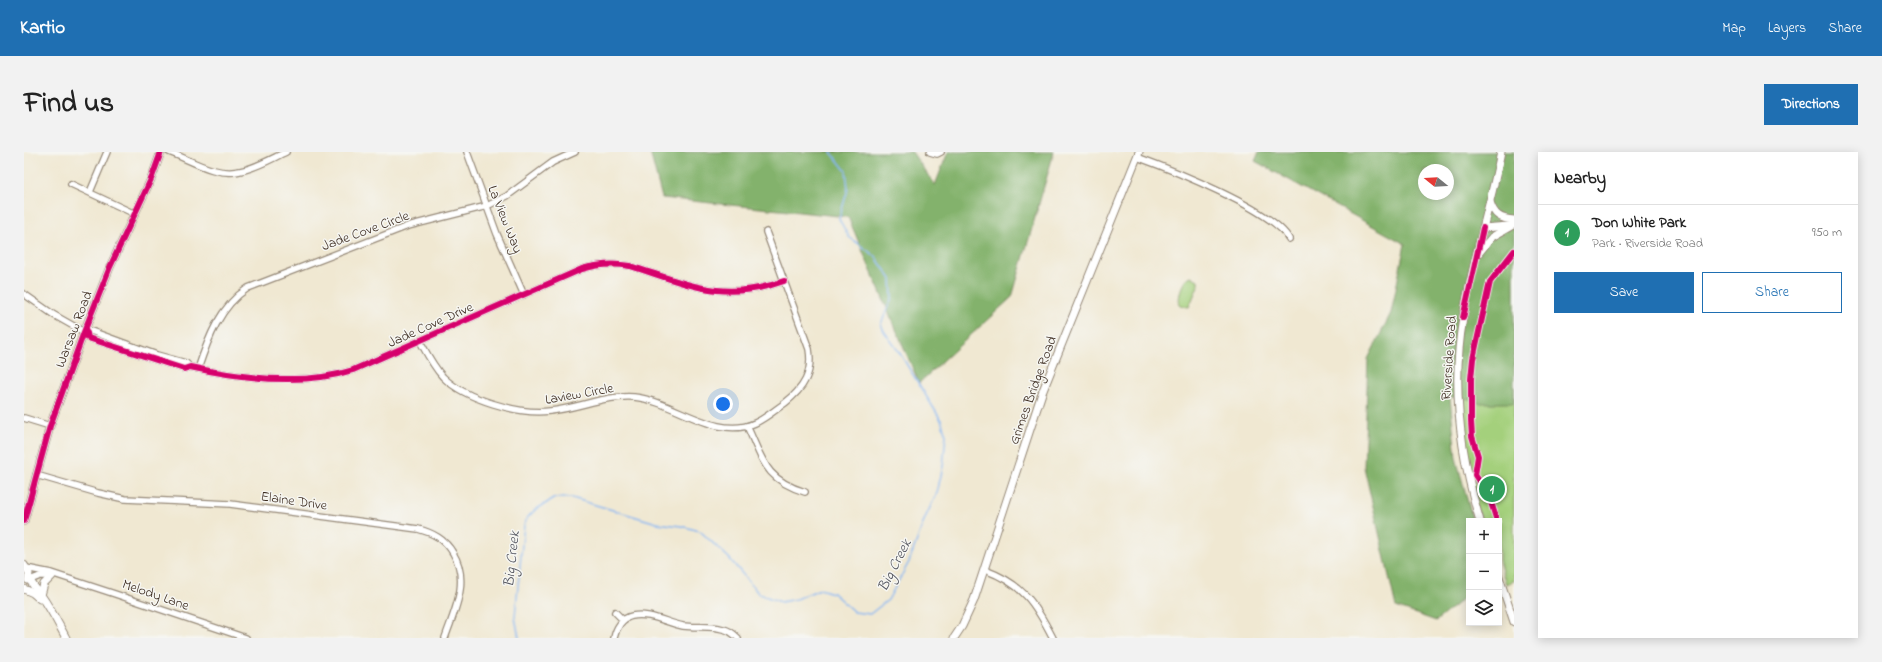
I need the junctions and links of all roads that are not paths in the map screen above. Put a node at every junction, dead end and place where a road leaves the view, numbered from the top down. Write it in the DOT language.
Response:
graph roads {
  1 [pos="107,152"];
  2 [pos="161,152"];
  3 [pos="169,152"];
  4 [pos="286,152"];
  5 [pos="467,152"];
  6 [pos="575,152"];
  7 [pos="930,152"];
  8 [pos="941,152"];
  9 [pos="1501,152"];
  10 [pos="1138,155"];
  11 [pos="71,184"];
  12 [pos="90,192"];
  13 [pos="1490,201"];
  14 [pos="487,206"];
  15 [pos="135,214"];
  16 [pos="1514,224"];
  17 [pos="1483,228"];
  18 [pos="766,232"];
  19 [pos="1289,239"];
  20 [pos="1476,258"];
  21 [pos="784,281"];
  22 [pos="24,294"];
  23 [pos="524,295"];
  24 [pos="85,332"];
  25 [pos="420,341"];
  26 [pos="141,349"];
  27 [pos="139,355"];
  28 [pos="163,356"];
  29 [pos="161,362"];
  30 [pos="190,367"];
  31 [pos="198,369"];
  32 [pos="24,418"];
  33 [pos="50,426"];
  34 [pos="747,426"];
  35 [pos="36,475"];
  36 [pos="805,492"];
  37 [pos="1479,518"];
  38 [pos="24,521"];
  39 [pos="25,566"];
  40 [pos="985,570"];
  41 [pos="55,576"];
  42 [pos="27,583"];
  43 [pos="1502,586"];
  44 [pos="41,595"];
  45 [pos="47,604"];
  46 [pos="615,612"];
  47 [pos="623,620"];
  48 [pos="1514,622"];
  49 [pos="66,638"];
  50 [pos="246,638"];
  51 [pos="445,638"];
  52 [pos="614,638"];
  53 [pos="738,638"];
  54 [pos="954,638"];
  55 [pos="1053,638"];
  1 -- 12 [label="street"];
  2 -- 15 [label="street, Warsaw Road"];
  3 -- 4 [label="street"];
  5 -- 14 [label="street, La View Way"];
  6 -- 14 [label="street, Jade Cove Circle"];
  7 -- 8 [label="street"];
  9 -- 13 [label="street, Riverside Road"];
  10 -- 19 [label="street"];
  10 -- 40 [label="street, Grimes Bridge Road"];
  11 -- 12 [label="street"];
  12 -- 15 [label="street"];
  13 -- 16 [label="street"];
  13 -- 17 [label="street, Riverside Road"];
  14 -- 23 [label="street, La View Way"];
  14 -- 31 [label="street, Jade Cove Circle"];
  15 -- 24 [label="street, Warsaw Road"];
  16 -- 17 [label="street"];
  16 -- 20 [label="street"];
  17 -- 20 [label="street, Riverside Road"];
  18 -- 21 [label="street, Laview Circle"];
  20 -- 37 [label="street, Riverside Road"];
  21 -- 23 [label="street, Jade Cove Drive"];
  21 -- 34 [label="street, Laview Circle"];
  22 -- 24 [label="street"];
  23 -- 25 [label="street, Jade Cove Drive"];
  24 -- 26 [label="street, Jade Cove Drive"];
  24 -- 27 [label="street, Jade Cove Drive"];
  24 -- 33 [label="street, Warsaw Road"];
  25 -- 31 [label="street, Jade Cove Drive"];
  25 -- 34 [label="street, Laview Circle"];
  26 -- 27 [label="street"];
  26 -- 28 [label="street, Jade Cove Drive"];
  27 -- 29 [label="street, Jade Cove Drive"];
  28 -- 29 [label="street"];
  28 -- 30 [label="street, Jade Cove Drive"];
  29 -- 30 [label="street, Jade Cove Drive"];
  30 -- 31 [label="street, Jade Cove Drive"];
  32 -- 33 [label="street"];
  33 -- 35 [label="street, Warsaw Road"];
  34 -- 36 [label="street"];
  35 -- 38 [label="street, Warsaw Road"];
  35 -- 51 [label="street, Elaine Drive"];
  39 -- 41 [label="street, Melody Lane"];
  39 -- 42 [label="street"];
  40 -- 54 [label="street, Grimes Bridge Road"];
  40 -- 55 [label="street"];
  41 -- 42 [label="street, Melody Lane"];
  41 -- 44 [label="street"];
  41 -- 50 [label="street, Melody Lane"];
  42 -- 44 [label="street"];
  42 -- 45 [label="street"];
  43 -- 48 [label="street"];
  44 -- 45 [label="street"];
  45 -- 49 [label="street"];
  46 -- 47 [label="street"];
  47 -- 52 [label="street"];
  47 -- 53 [label="street"];
}
